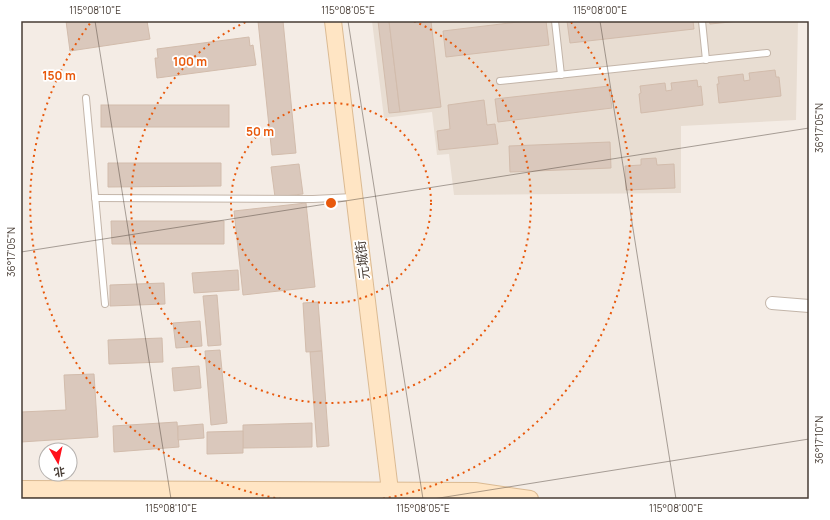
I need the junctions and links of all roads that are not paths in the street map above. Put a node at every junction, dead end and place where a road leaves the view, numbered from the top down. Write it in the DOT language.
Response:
graph roads {
  1 [pos="333,21"];
  2 [pos="555,21"];
  3 [pos="702,21"];
  4 [pos="767,53"];
  5 [pos="706,60"];
  6 [pos="561,75"];
  7 [pos="500,81"];
  8 [pos="86,98"];
  9 [pos="354,197"];
  10 [pos="95,198"];
  11 [pos="772,303"];
  12 [pos="105,304"];
  13 [pos="809,306"];
  14 [pos="21,489"];
  15 [pos="390,495"];
  16 [pos="530,499"];
  1 -- 9 [label="street, 元城街"];
  2 -- 6 [label="lane"];
  3 -- 5 [label="lane"];
  4 -- 5 [label="lane"];
  5 -- 6 [label="lane"];
  6 -- 7 [label="lane"];
  8 -- 10 [label="lane"];
  9 -- 10 [label="lane"];
  9 -- 15 [label="street, 元城街"];
  10 -- 12 [label="lane"];
  11 -- 13 [label="street"];
  14 -- 15 [label="street"];
  15 -- 16 [label="street"];
}
